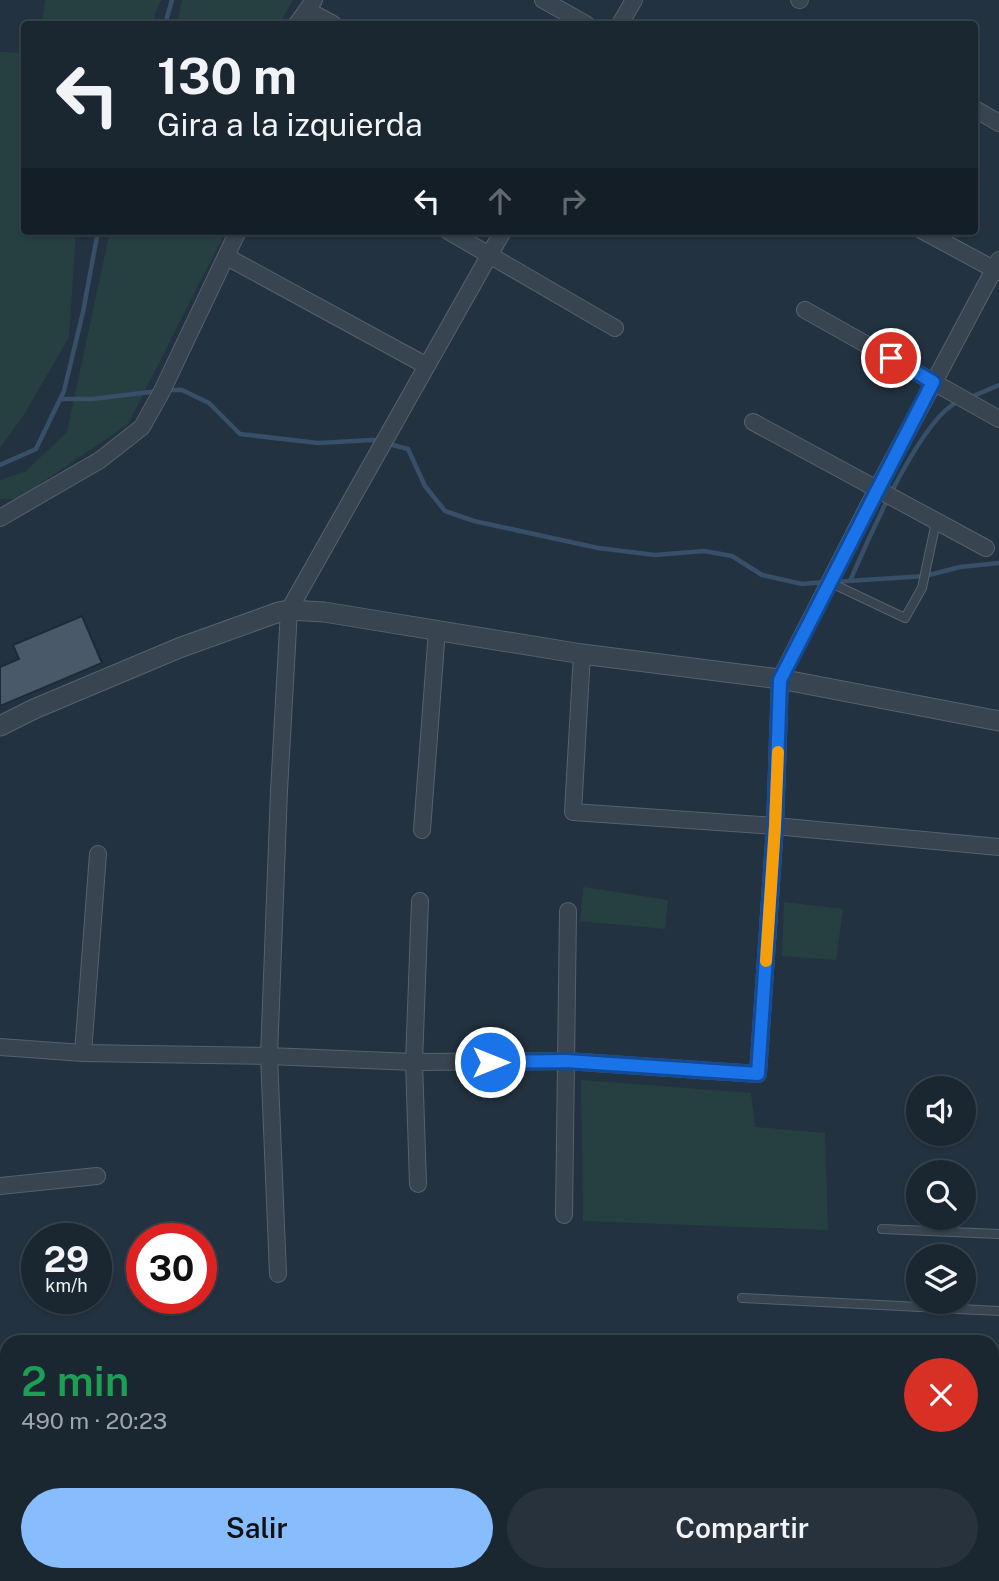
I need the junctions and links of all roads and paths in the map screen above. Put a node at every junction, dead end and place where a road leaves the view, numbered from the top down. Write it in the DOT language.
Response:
graph roads {
  1 [pos="543,0"];
  2 [pos="634,0"];
  3 [pos="311,5"];
  4 [pos="300,21"];
  5 [pos="330,21"];
  6 [pos="581,21"];
  7 [pos="622,21"];
  8 [pos="978,111"];
  9 [pos="999,123"];
  10 [pos="236,235"];
  11 [pos="455,235"];
  12 [pos="501,235"];
  13 [pos="931,235"];
  14 [pos="489,255"];
  15 [pos="227,257"];
  16 [pos="997,267"];
  17 [pos="805,310"];
  18 [pos="615,328"];
  19 [pos="427,366"];
  20 [pos="933,382"];
  21 [pos="999,419"];
  22 [pos="754,422"];
  23 [pos="877,489"];
  24 [pos="0,518"];
  25 [pos="936,521"];
  26 [pos="986,548"];
  27 [pos="829,582"];
  28 [pos="289,610"];
  29 [pos="437,630"];
  30 [pos="582,654"];
  31 [pos="780,680"];
  32 [pos="999,721"];
  33 [pos="0,726"];
  34 [pos="775,826"];
  35 [pos="422,830"];
  36 [pos="999,847"];
  37 [pos="98,854"];
  38 [pos="420,901"];
  39 [pos="568,911"];
  40 [pos="0,1046"];
  41 [pos="83,1053"];
  42 [pos="269,1056"];
  43 [pos="566,1061"];
  44 [pos="414,1062"];
  45 [pos="97,1176"];
  46 [pos="418,1184"];
  47 [pos="0,1186"];
  48 [pos="564,1215"];
  49 [pos="882,1229"];
  50 [pos="999,1234"];
  51 [pos="278,1274"];
  52 [pos="742,1298"];
  53 [pos="999,1311"];
  1 -- 6 [label="street"];
  2 -- 7 [label="street"];
  3 -- 4 [label="street"];
  3 -- 5 [label="street"];
  8 -- 9 [label="street"];
  10 -- 15 [label="street"];
  11 -- 14 [label="street"];
  12 -- 14 [label="street"];
  13 -- 16 [label="street"];
  14 -- 18 [label="street"];
  14 -- 19 [label="street"];
  15 -- 19 [label="street"];
  15 -- 24 [label="street"];
  16 -- 20 [label="street"];
  17 -- 20 [label="street"];
  19 -- 28 [label="street"];
  20 -- 21 [label="street"];
  20 -- 23 [label="street"];
  22 -- 23 [label="street"];
  23 -- 25 [label="street"];
  23 -- 27 [label="street"];
  25 -- 26 [label="street"];
  25 -- 27 [label="lane"];
  27 -- 31 [label="street"];
  28 -- 29 [label="street"];
  28 -- 33 [label="street"];
  28 -- 42 [label="street"];
  29 -- 30 [label="street"];
  29 -- 35 [label="street"];
  30 -- 31 [label="street"];
  30 -- 34 [label="street"];
  31 -- 32 [label="street"];
  31 -- 34 [label="street"];
  34 -- 36 [label="street"];
  34 -- 43 [label="street"];
  37 -- 41 [label="street"];
  38 -- 44 [label="street"];
  39 -- 43 [label="street"];
  40 -- 41 [label="street"];
  41 -- 42 [label="street"];
  42 -- 44 [label="street"];
  42 -- 51 [label="street"];
  43 -- 44 [label="street"];
  43 -- 48 [label="street"];
  44 -- 46 [label="street"];
  45 -- 47 [label="street"];
  49 -- 50 [label="lane"];
  52 -- 53 [label="lane"];
}
